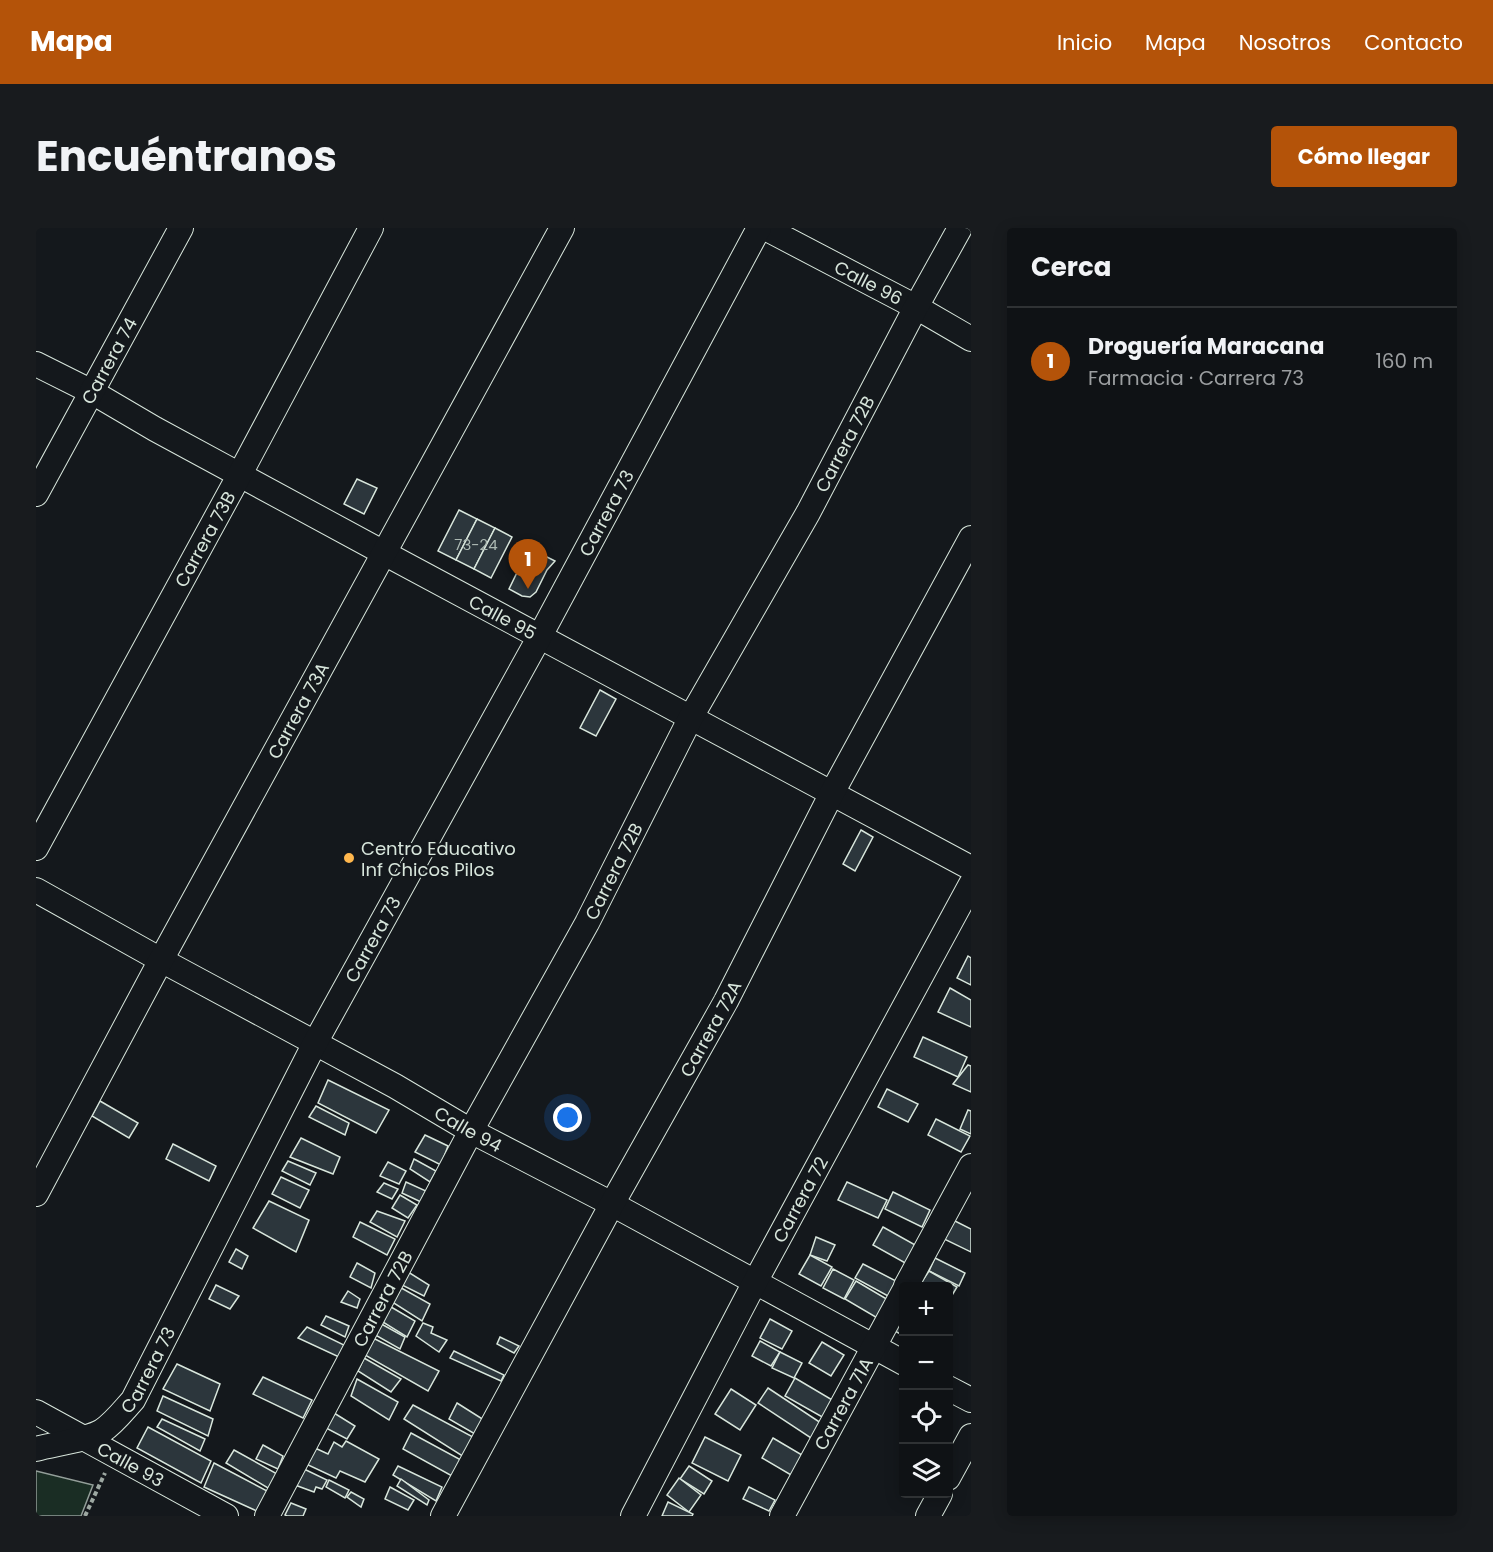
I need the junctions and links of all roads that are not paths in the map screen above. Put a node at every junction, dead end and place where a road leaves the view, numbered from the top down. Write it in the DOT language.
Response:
graph roads {
  1 [pos="181,228"];
  2 [pos="371,228"];
  3 [pos="562,228"];
  4 [pos="759,228"];
  5 [pos="765,228"];
  6 [pos="960,228"];
  7 [pos="916,308"];
  8 [pos="971,339"];
  9 [pos="36,364"];
  10 [pos="92,392"];
  11 [pos="240,474"];
  12 [pos="36,494"];
  13 [pos="971,538"];
  14 [pos="384,553"];
  15 [pos="540,636"];
  16 [pos="691,717"];
  17 [pos="832,793"];
  18 [pos="36,849"];
  19 [pos="971,868"];
  20 [pos="971,884"];
  21 [pos="36,890"];
  22 [pos="161,960"];
  23 [pos="315,1043"];
  24 [pos="471,1131"];
  25 [pos="971,1166"];
  26 [pos="36,1194"];
  27 [pos="612,1204"];
  28 [pos="755,1282"];
  29 [pos="909,1282"];
  30 [pos="899,1299"];
  31 [pos="873,1347"];
  32 [pos="899,1361"];
  33 [pos="952,1390"];
  34 [pos="971,1400"];
  35 [pos="36,1412"];
  36 [pos="971,1437"];
  37 [pos="82,1438"];
  38 [pos="36,1449"];
  39 [pos="953,1469"];
  40 [pos="938,1498"];
  41 [pos="226,1516"];
  42 [pos="267,1516"];
  43 [pos="443,1516"];
  44 [pos="633,1516"];
  45 [pos="782,1516"];
  46 [pos="928,1516"];
  1 -- 10 [label="street, Carrera 74"];
  2 -- 11 [label="street, Carrera 73B"];
  3 -- 14 [label="street, Carrera 73A"];
  4 -- 15 [label="street, Carrera 73"];
  5 -- 7 [label="street, Calle 96"];
  6 -- 7 [label="street, Carrera 72B"];
  7 -- 8 [label="street, Calle 96"];
  7 -- 16 [label="street, Carrera 72B"];
  9 -- 10 [label="street, Calle 95"];
  10 -- 11 [label="street, Calle 95"];
  10 -- 12 [label="street, Carrera 74"];
  11 -- 14 [label="street, Calle 95"];
  11 -- 18 [label="street, Carrera 73B"];
  13 -- 17 [label="street, Carrera 72A"];
  14 -- 15 [label="street, Calle 95"];
  14 -- 22 [label="street, Carrera 73A"];
  15 -- 16 [label="street, Calle 95"];
  15 -- 23 [label="street, Carrera 73"];
  16 -- 17 [label="street, Calle 95"];
  16 -- 24 [label="street, Carrera 72B"];
  17 -- 19 [label="street, Calle 95"];
  17 -- 27 [label="street, Carrera 72A"];
  20 -- 28 [label="street, Carrera 72"];
  21 -- 22 [label="street, Calle 94"];
  22 -- 23 [label="street, Calle 94"];
  22 -- 26 [label="street, Carrera 73A"];
  23 -- 24 [label="street, Calle 94"];
  23 -- 37 [label="street, Carrera 73"];
  24 -- 27 [label="street, Calle 94"];
  24 -- 42 [label="street, Carrera 72B"];
  25 -- 29 [label="street"];
  27 -- 28 [label="street, Calle 94"];
  27 -- 43 [label="street, Carrera 72A"];
  28 -- 31 [label="street, Calle 94"];
  28 -- 44 [label="street, Carrera 72"];
  30 -- 31 [label="street, Carrera 71A"];
  31 -- 32 [label="street, Calle 94"];
  31 -- 45 [label="street, Carrera 71A"];
  33 -- 34 [label="street"];
  35 -- 37 [label="street, Calle 93"];
  36 -- 39 [label="street"];
  37 -- 38 [label="street, Carrera 73"];
  37 -- 41 [label="street, Calle 93"];
  40 -- 46 [label="street"];
}
